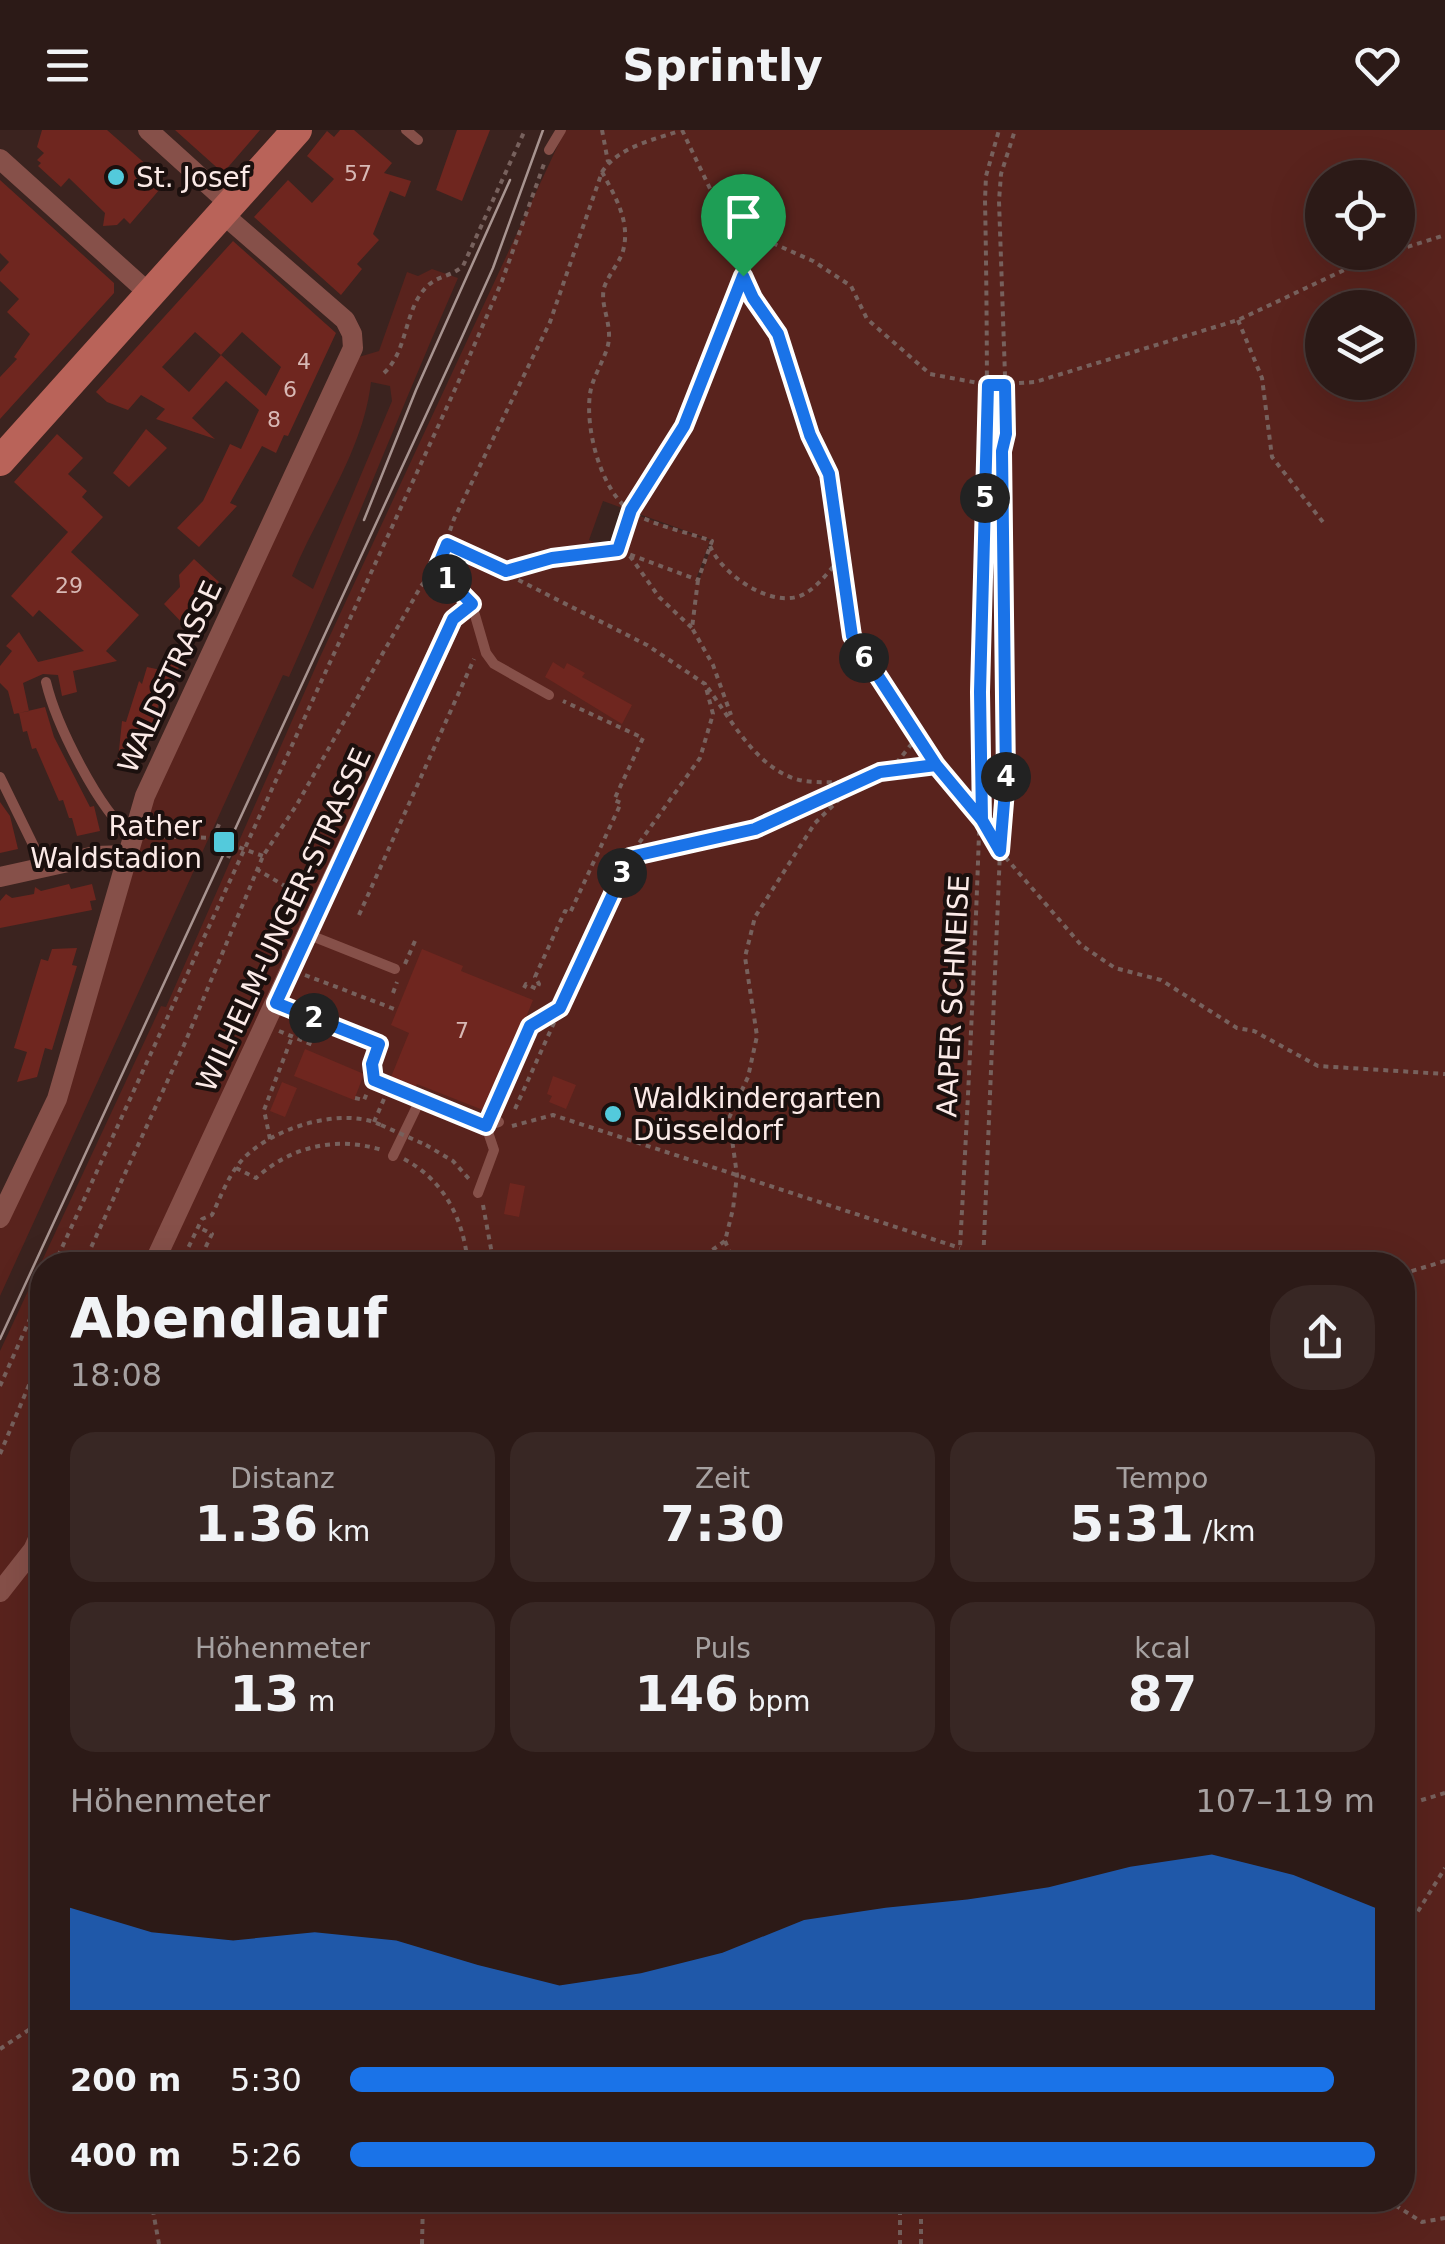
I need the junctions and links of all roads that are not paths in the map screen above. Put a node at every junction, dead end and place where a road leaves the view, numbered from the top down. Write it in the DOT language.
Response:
graph roads {
  1 [pos="148,130"];
  2 [pos="297,130"];
  3 [pos="406,130"];
  4 [pos="561,130"];
  5 [pos="418,140"];
  6 [pos="549,150"];
  7 [pos="0,159"];
  8 [pos="228,211"];
  9 [pos="152,296"];
  10 [pos="0,462"];
  11 [pos="472,604"];
  12 [pos="46,682"];
  13 [pos="549,694"];
  14 [pos="0,778"];
  15 [pos="135,843"];
  16 [pos="44,867"];
  17 [pos="0,877"];
  18 [pos="302,927"];
  19 [pos="395,969"];
  20 [pos="276,1003"];
  21 [pos="420,1100"];
  22 [pos="499,1122"];
  23 [pos="486,1126"];
  24 [pos="393,1155"];
  25 [pos="478,1194"];
  26 [pos="0,1218"];
  27 [pos="159,1252"];
  28 [pos="30,1555"];
  29 [pos="0,1592"];
  1 -- 8 [label="street, WALDSTRASSE"];
  2 -- 8 [label="main road"];
  3 -- 5 [label="lane"];
  4 -- 6 [label="lane"];
  7 -- 9 [label="street"];
  8 -- 9 [label="main road"];
  8 -- 15 [label="street, WALDSTRASSE"];
  9 -- 10 [label="main road"];
  11 -- 13 [label="lane"];
  11 -- 18 [label="street, WILHELM-UNGER-STRASSE"];
  12 -- 15 [label="lane"];
  14 -- 16 [label="lane"];
  15 -- 16 [label="street"];
  15 -- 26 [label="street, WALDSTRASSE"];
  16 -- 17 [label="street"];
  18 -- 19 [label="lane"];
  18 -- 20 [label="street, WILHELM-UNGER-STRASSE"];
  20 -- 21 [label="lane"];
  20 -- 27 [label="street, WILHELM-UNGER-STRASSE"];
  21 -- 23 [label="lane"];
  21 -- 24 [label="lane"];
  22 -- 23 [label="lane"];
  23 -- 25 [label="lane"];
  28 -- 29 [label="street"];
}
